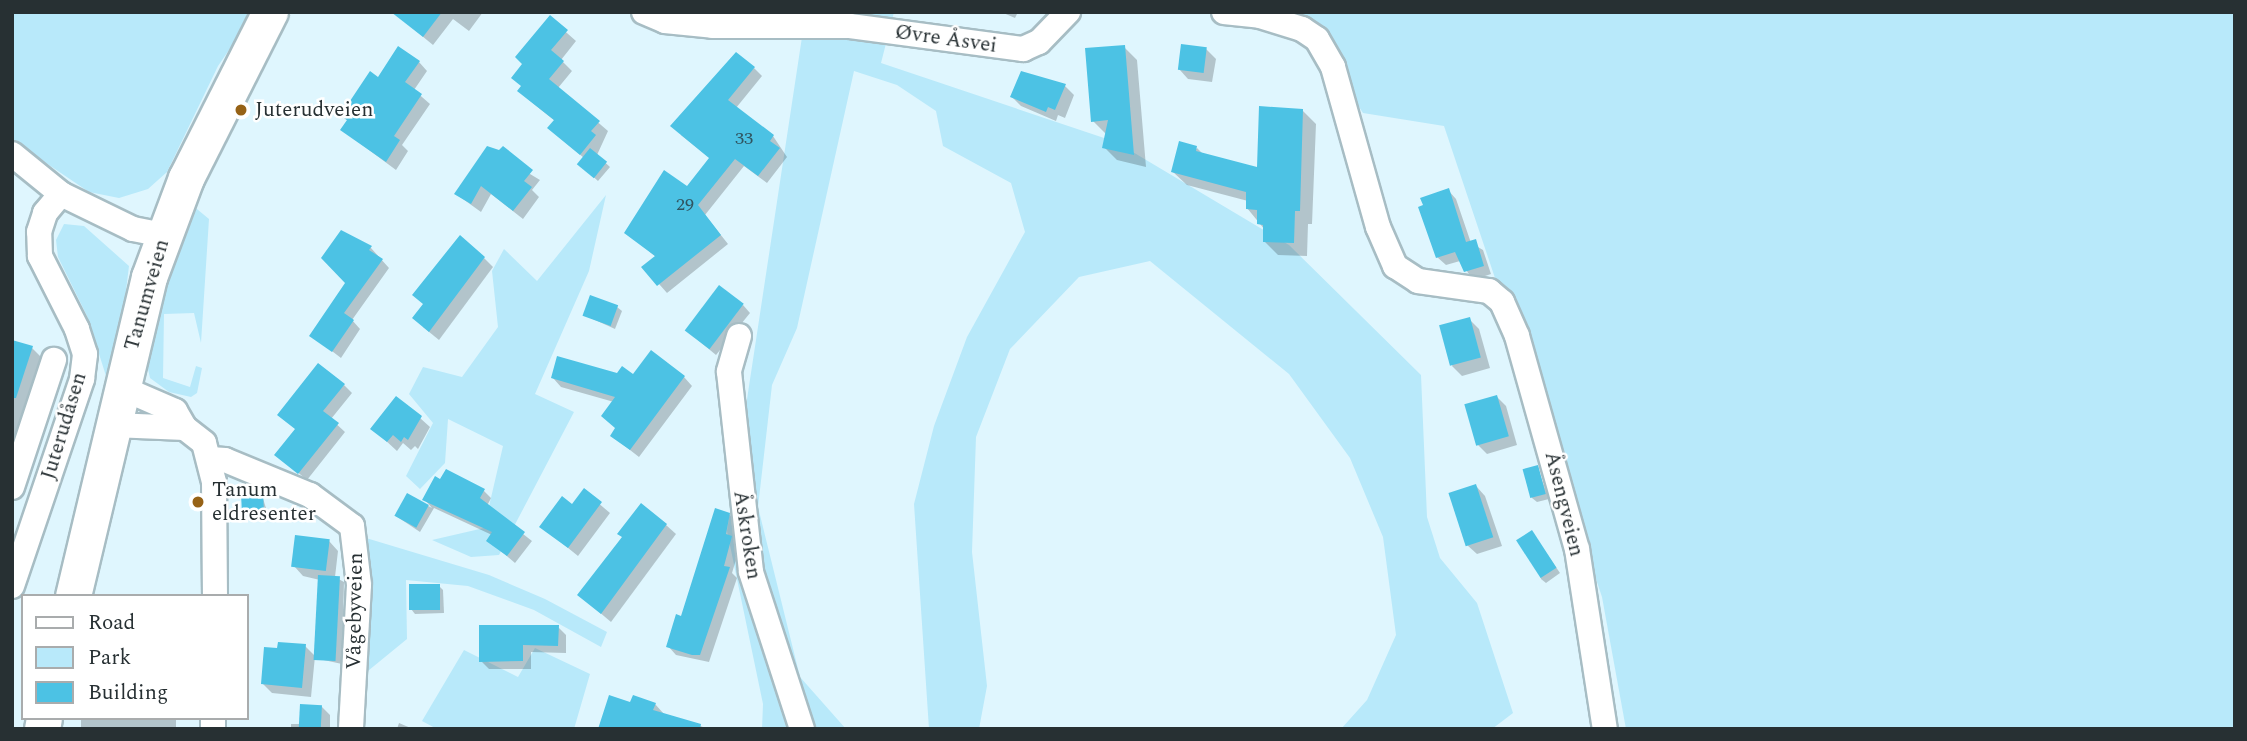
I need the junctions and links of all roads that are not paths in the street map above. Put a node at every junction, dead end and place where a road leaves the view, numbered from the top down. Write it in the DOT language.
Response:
graph roads {
  1 [pos="270,12"];
  2 [pos="644,12"];
  3 [pos="1068,12"];
  4 [pos="1224,12"];
  5 [pos="12,154"];
  6 [pos="61,194"];
  7 [pos="163,235"];
  8 [pos="738,336"];
  9 [pos="54,360"];
  10 [pos="122,388"];
  11 [pos="113,425"];
  12 [pos="185,428"];
  13 [pos="211,459"];
  14 [pos="12,487"];
  15 [pos="12,586"];
  16 [pos="73,594"];
  17 [pos="215,594"];
  18 [pos="352,729"];
  19 [pos="802,729"];
  20 [pos="1605,729"];
  1 -- 7 [label="main road, Tanumveien"];
  2 -- 3 [label="street, Øvre Åsvei"];
  4 -- 20 [label="street, Åsengveien"];
  5 -- 6 [label="street"];
  6 -- 7 [label="street"];
  6 -- 15 [label="street, Juterudåsen"];
  7 -- 10 [label="main road, Tanumveien"];
  8 -- 19 [label="street, Åskroken"];
  9 -- 14 [label="street, Juterudåsen"];
  10 -- 11 [label="main road, Tanumveien"];
  10 -- 12 [label="street"];
  11 -- 12 [label="street"];
  11 -- 16 [label="main road, Tanumveien"];
  12 -- 13 [label="street"];
  13 -- 17 [label="street"];
  13 -- 18 [label="street, Vågebyveien"];
}
